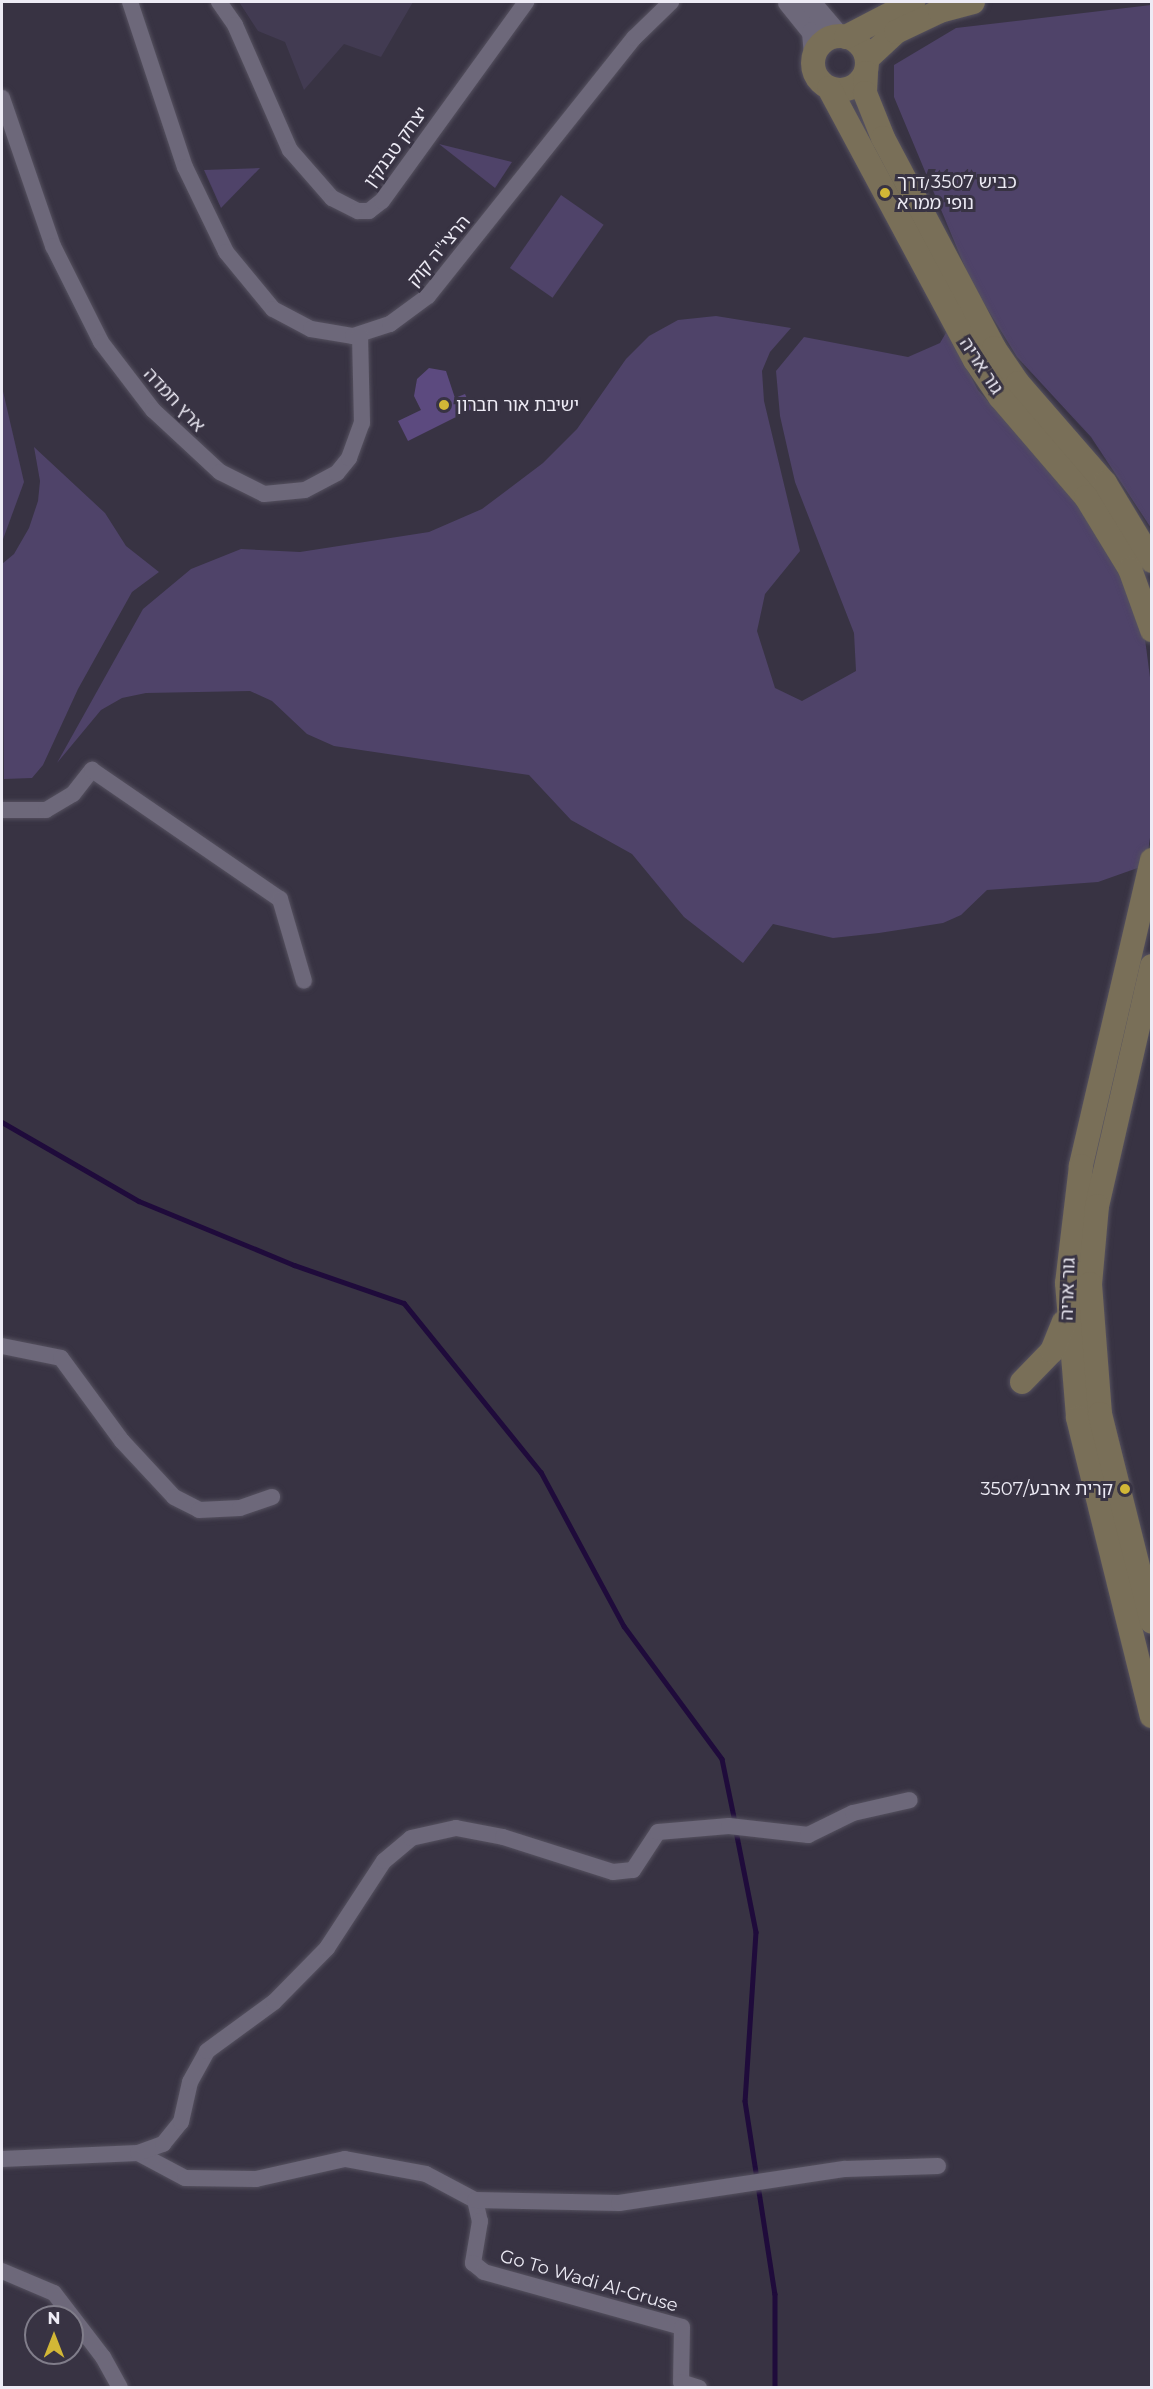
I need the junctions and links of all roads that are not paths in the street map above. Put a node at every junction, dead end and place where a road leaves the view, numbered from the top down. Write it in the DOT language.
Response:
graph roads {
  1 [pos="130,2"];
  2 [pos="219,2"];
  3 [pos="526,2"];
  4 [pos="671,2"];
  5 [pos="788,2"];
  6 [pos="810,2"];
  7 [pos="913,2"];
  8 [pos="973,2"];
  9 [pos="842,37"];
  10 [pos="814,57"];
  11 [pos="866,66"];
  12 [pos="830,88"];
  13 [pos="2,98"];
  14 [pos="360,335"];
  15 [pos="1152,561"];
  16 [pos="1152,630"];
  17 [pos="2,810"];
  18 [pos="1152,860"];
  19 [pos="1152,966"];
  20 [pos="303,981"];
  21 [pos="1067,1314"];
  22 [pos="2,1346"];
  23 [pos="1022,1382"];
  24 [pos="272,1497"];
  25 [pos="1152,1622"];
  26 [pos="1152,1716"];
  27 [pos="910,1800"];
  28 [pos="138,2152"];
  29 [pos="2,2159"];
  30 [pos="938,2166"];
  31 [pos="475,2200"];
  32 [pos="2,2271"];
  33 [pos="120,2388"];
  34 [pos="699,2388"];
  1 -- 14 [label="street, הרצי\"ה קוק"];
  2 -- 3 [label="street, יצחק טבנקין"];
  4 -- 14 [label="street, הרצי\"ה קוק"];
  5 -- 10 [label="street"];
  6 -- 9 [label="street"];
  7 -- 9 [label="main road"];
  8 -- 11 [label="main road"];
  9 -- 10 [label="main road"];
  9 -- 11 [label="main road"];
  10 -- 12 [label="main road"];
  11 -- 12 [label="main road"];
  11 -- 15 [label="main road, גור אריה"];
  12 -- 16 [label="main road, גור אריה"];
  13 -- 14 [label="street, ארץ חמדה"];
  17 -- 20 [label="street"];
  18 -- 21 [label="main road, גור אריה"];
  19 -- 25 [label="main road, גור אריה"];
  21 -- 23 [label="main road"];
  21 -- 26 [label="main road, גור אריה"];
  22 -- 24 [label="street"];
  27 -- 28 [label="street"];
  28 -- 29 [label="street"];
  28 -- 31 [label="street"];
  30 -- 31 [label="street"];
  31 -- 34 [label="street, Go To Wadi Al-Gruse"];
  32 -- 33 [label="street"];
}
